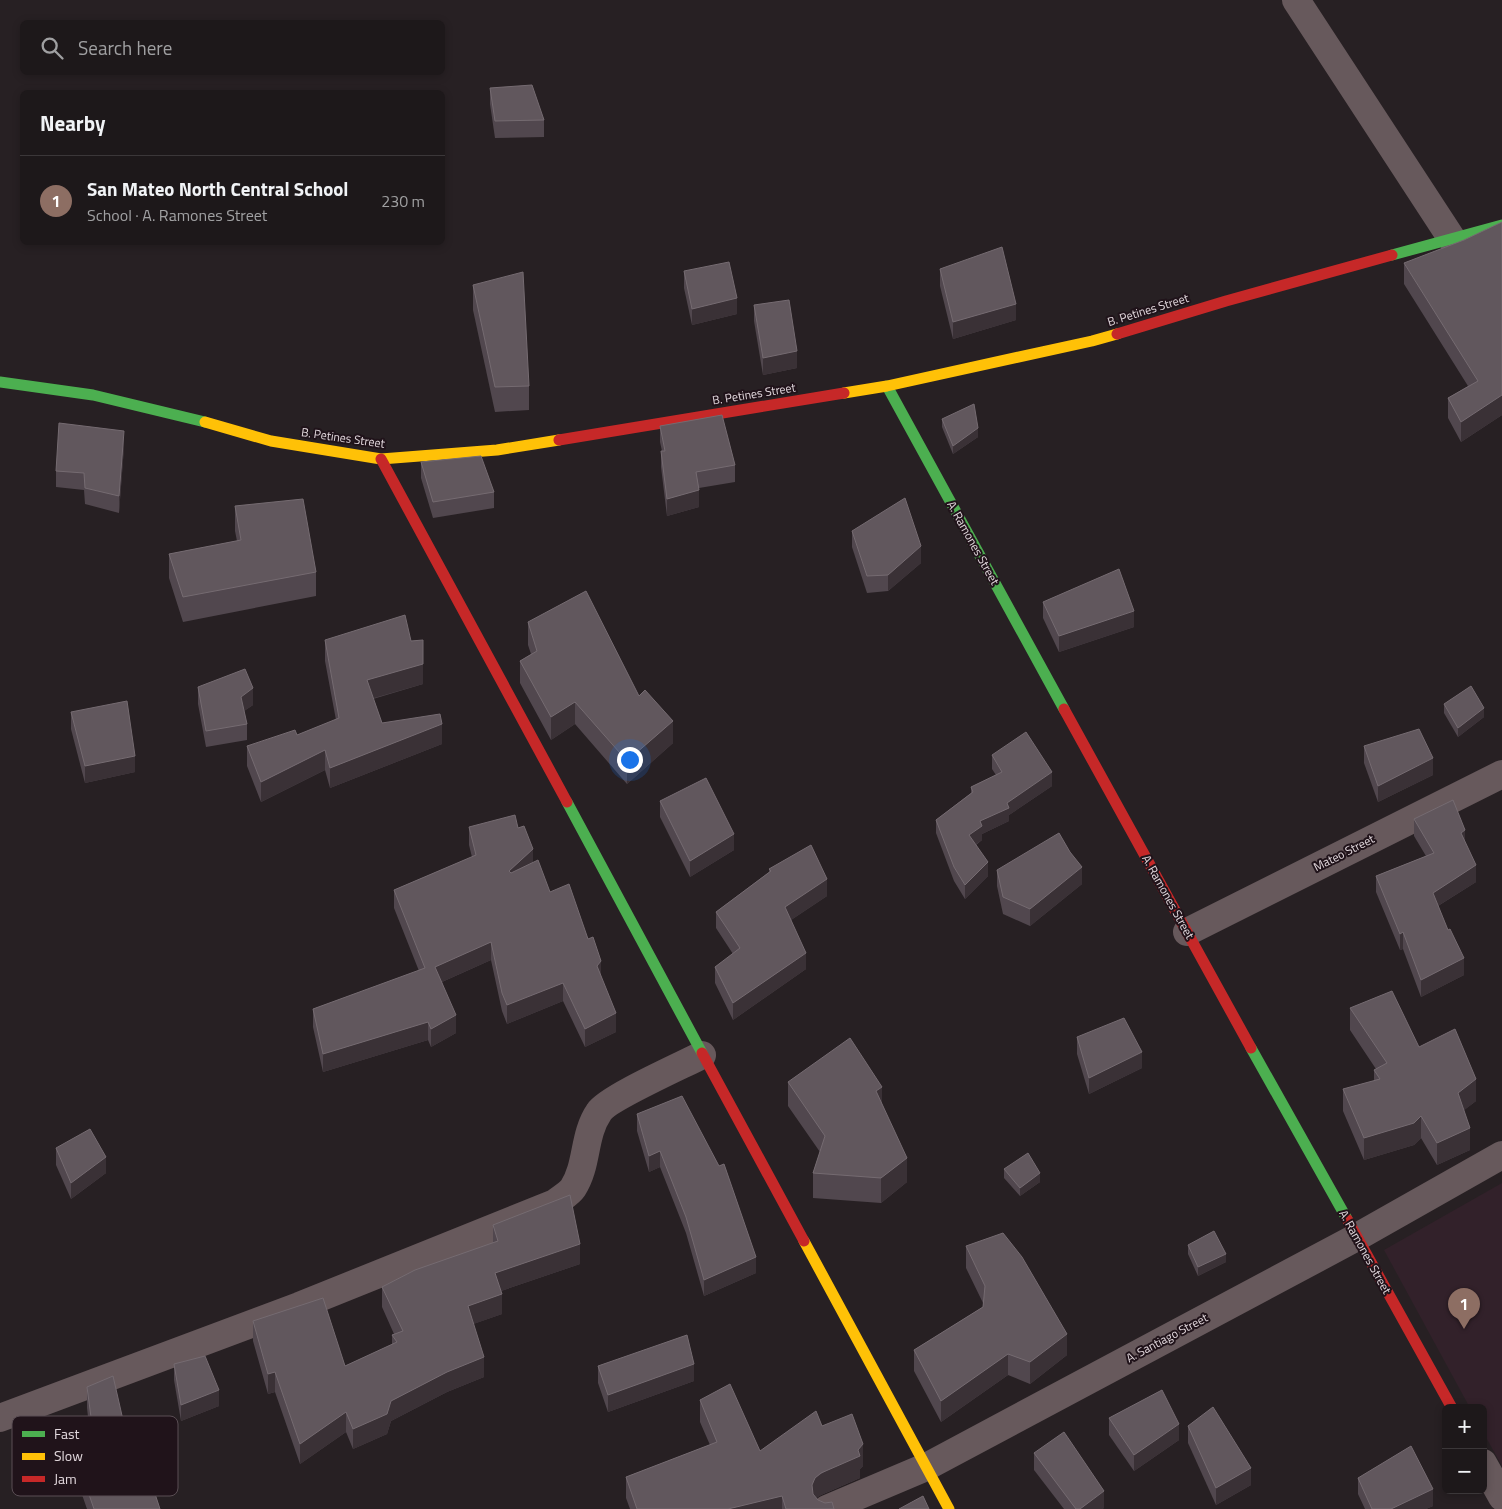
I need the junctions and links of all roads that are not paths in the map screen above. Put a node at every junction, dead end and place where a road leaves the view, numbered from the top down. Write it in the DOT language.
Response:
graph roads {
  1 [pos="1296,0"];
  2 [pos="1502,225"];
  3 [pos="1452,239"];
  4 [pos="0,382"];
  5 [pos="887,386"];
  6 [pos="381,459"];
  7 [pos="1502,774"];
  8 [pos="1187,932"];
  9 [pos="702,1055"];
  10 [pos="1502,1155"];
  11 [pos="1356,1237"];
  12 [pos="1450,1404"];
  13 [pos="0,1418"];
  14 [pos="926,1467"];
  15 [pos="1487,1470"];
  16 [pos="1502,1497"];
  17 [pos="826,1509"];
  18 [pos="949,1509"];
  1 -- 3 [label="street"];
  2 -- 3 [label="street, B. Petines Street"];
  3 -- 5 [label="street, B. Petines Street"];
  4 -- 6 [label="street, B. Petines Street"];
  5 -- 6 [label="street, B. Petines Street"];
  5 -- 8 [label="street, A. Ramones Street"];
  6 -- 9 [label="street"];
  7 -- 8 [label="street, Mateo Street"];
  8 -- 11 [label="street, A. Ramones Street"];
  9 -- 13 [label="street"];
  9 -- 14 [label="street"];
  10 -- 11 [label="street, A. Santiago Street"];
  11 -- 12 [label="street, A. Ramones Street"];
  11 -- 14 [label="street, A. Santiago Street"];
  14 -- 17 [label="street, A. Santiago Street"];
  14 -- 18 [label="street"];
  15 -- 16 [label="street"];
}
